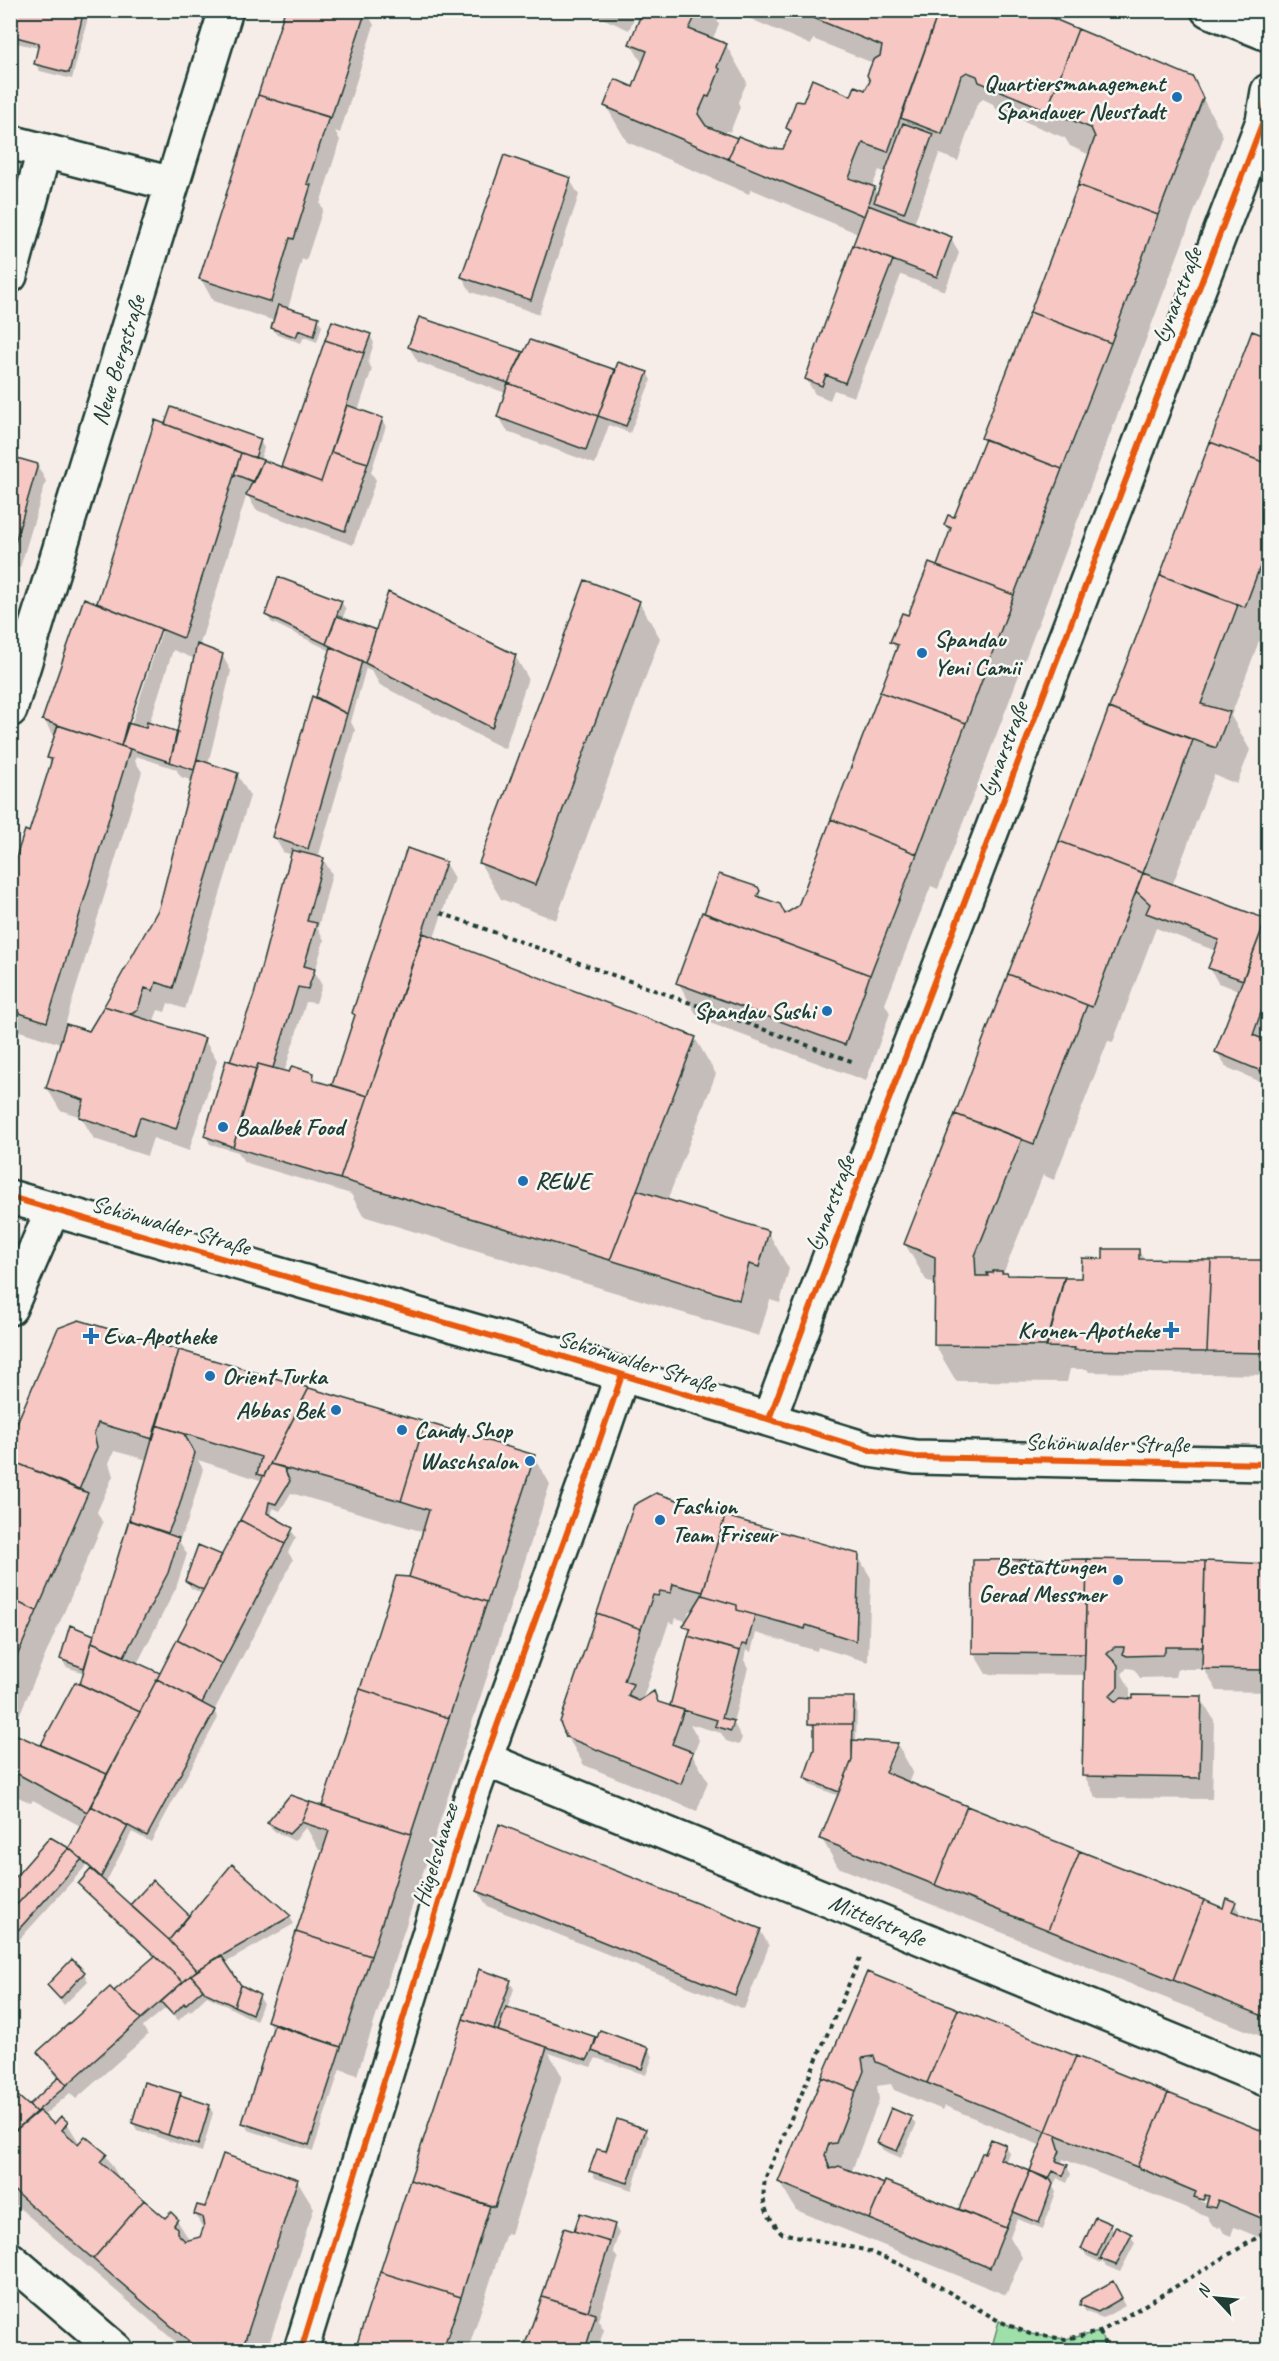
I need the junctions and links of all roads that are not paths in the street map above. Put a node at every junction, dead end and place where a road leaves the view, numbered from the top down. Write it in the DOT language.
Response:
graph roads {
  1 [pos="226,10"];
  2 [pos="1208,10"];
  3 [pos="1269,34"];
  4 [pos="1267,111"];
  5 [pos="10,142"];
  6 [pos="44,151"];
  7 [pos="172,184"];
  8 [pos="10,276"];
  9 [pos="10,710"];
  10 [pos="10,1197"];
  11 [pos="54,1209"];
  12 [pos="10,1308"];
  13 [pos="622,1375"];
  14 [pos="769,1419"];
  15 [pos="1269,1464"];
  16 [pos="487,1760"];
  17 [pos="1269,2080"];
  18 [pos="13,2266"];
  19 [pos="116,2350"];
  20 [pos="301,2350"];
  1 -- 7 [label="street, Neue Bergstraße"];
  2 -- 3 [label="street"];
  4 -- 14 [label="street, Lynarstraße"];
  5 -- 6 [label="street"];
  6 -- 7 [label="street"];
  6 -- 8 [label="street"];
  7 -- 9 [label="street, Neue Bergstraße"];
  10 -- 11 [label="street, Schönwalder Straße"];
  11 -- 12 [label="street"];
  11 -- 13 [label="street, Schönwalder Straße"];
  13 -- 14 [label="street, Schönwalder Straße"];
  13 -- 16 [label="street, Hügelschanze"];
  14 -- 15 [label="street, Schönwalder Straße"];
  16 -- 17 [label="street, Mittelstraße"];
  16 -- 20 [label="street, Hügelschanze"];
  18 -- 19 [label="street"];
}
